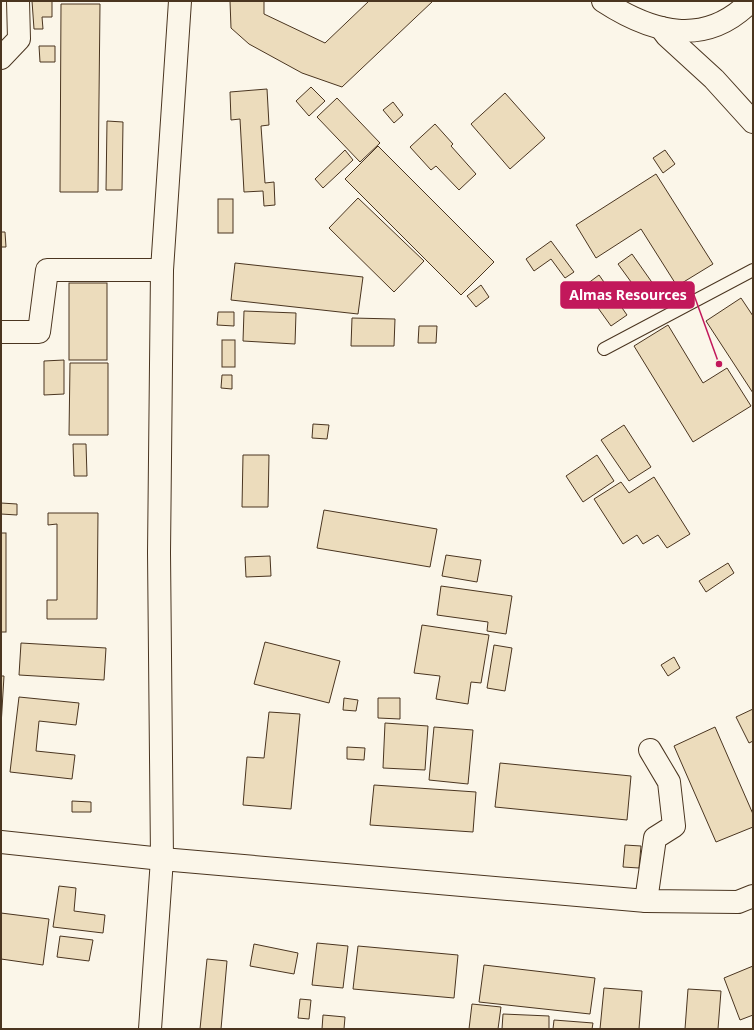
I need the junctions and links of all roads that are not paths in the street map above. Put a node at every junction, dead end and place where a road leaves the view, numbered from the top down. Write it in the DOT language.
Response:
graph roads {
  1 [pos="18,1"];
  2 [pos="180,1"];
  3 [pos="603,1"];
  4 [pos="751,1"];
  5 [pos="661,28"];
  6 [pos="1,58"];
  7 [pos="753,122"];
  8 [pos="162,270"];
  9 [pos="753,270"];
  10 [pos="1,332"];
  11 [pos="604,349"];
  12 [pos="650,750"];
  13 [pos="1,842"];
  14 [pos="162,859"];
  15 [pos="753,896"];
  16 [pos="646,901"];
  17 [pos="150,1029"];
  1 -- 6 [label="main road"];
  2 -- 8 [label="main road"];
  3 -- 5 [label="main road"];
  4 -- 5 [label="main road"];
  5 -- 7 [label="main road"];
  8 -- 10 [label="main road"];
  8 -- 14 [label="main road"];
  9 -- 11 [label="lane"];
  12 -- 16 [label="main road"];
  13 -- 14 [label="main road"];
  14 -- 16 [label="main road"];
  14 -- 17 [label="main road"];
  15 -- 16 [label="main road"];
}
